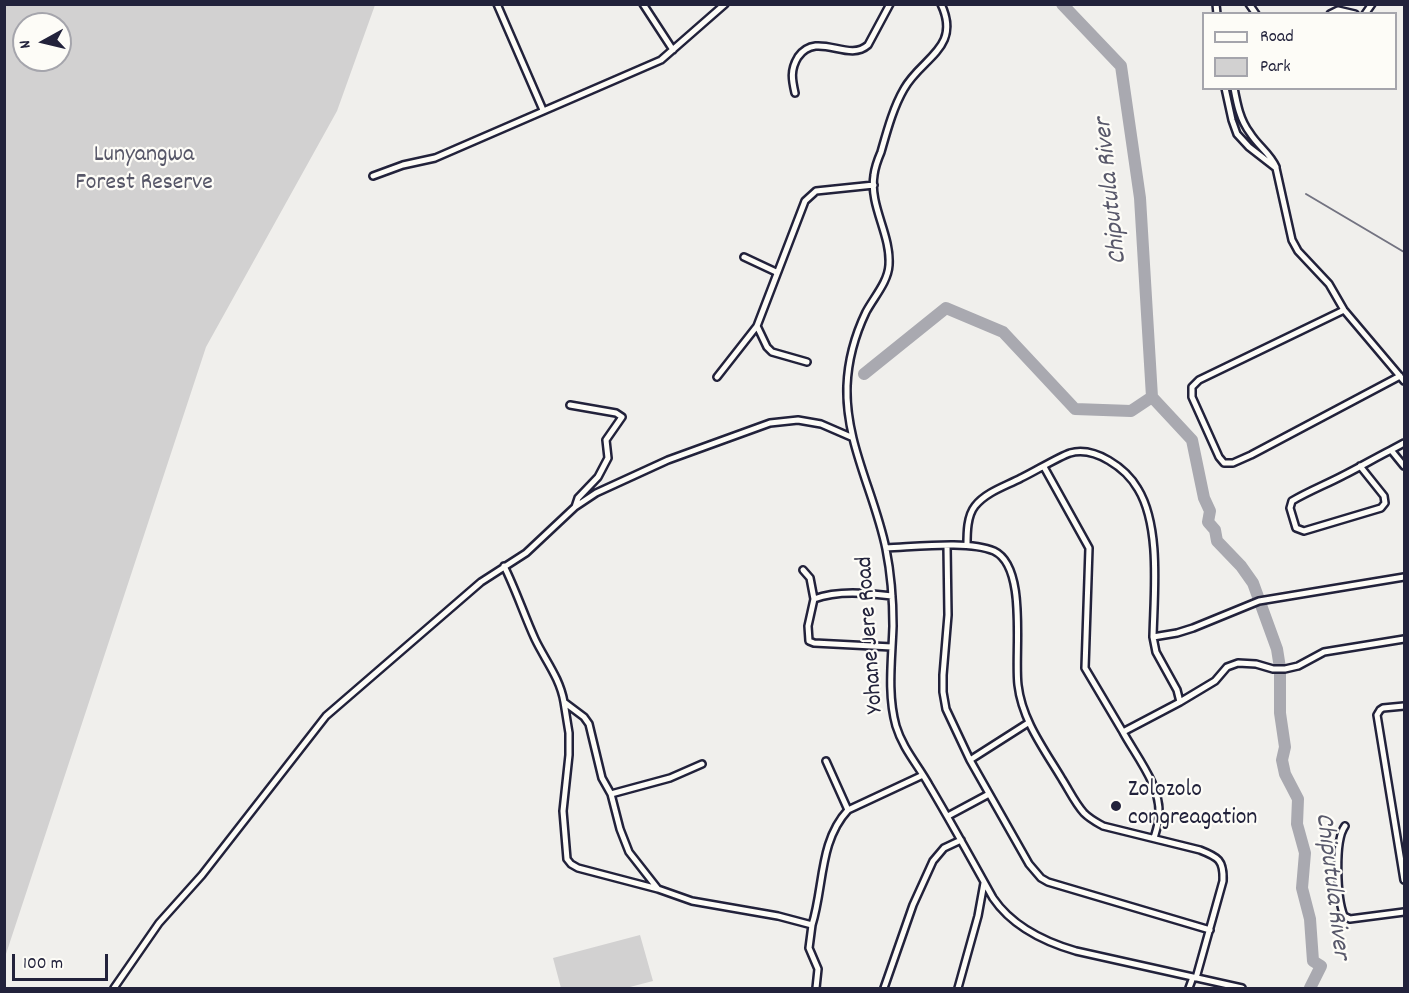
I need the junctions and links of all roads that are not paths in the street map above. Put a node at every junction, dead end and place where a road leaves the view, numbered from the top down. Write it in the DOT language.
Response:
graph roads {
  1 [pos="497,4"];
  2 [pos="643,4"];
  3 [pos="725,4"];
  4 [pos="890,4"];
  5 [pos="941,4"];
  6 [pos="1354,11"];
  7 [pos="1334,12"];
  8 [pos="673,50"];
  9 [pos="1225,90"];
  10 [pos="1235,90"];
  11 [pos="795,93"];
  12 [pos="543,110"];
  13 [pos="1276,168"];
  14 [pos="373,176"];
  15 [pos="874,185"];
  16 [pos="744,257"];
  17 [pos="776,272"];
  18 [pos="1344,310"];
  19 [pos="757,326"];
  20 [pos="807,362"];
  21 [pos="717,377"];
  22 [pos="1402,378"];
  23 [pos="570,405"];
  24 [pos="851,437"];
  25 [pos="1404,443"];
  26 [pos="1391,450"];
  27 [pos="1360,466"];
  28 [pos="1404,466"];
  29 [pos="1044,468"];
  30 [pos="575,507"];
  31 [pos="967,545"];
  32 [pos="947,546"];
  33 [pos="886,548"];
  34 [pos="504,566"];
  35 [pos="803,570"];
  36 [pos="1404,577"];
  37 [pos="892,596"];
  38 [pos="814,599"];
  39 [pos="1153,637"];
  40 [pos="1404,639"];
  41 [pos="892,647"];
  42 [pos="564,702"];
  43 [pos="1180,702"];
  44 [pos="1404,706"];
  45 [pos="1028,723"];
  46 [pos="1123,732"];
  47 [pos="970,760"];
  48 [pos="826,761"];
  49 [pos="702,764"];
  50 [pos="923,775"];
  51 [pos="611,794"];
  52 [pos="989,794"];
  53 [pos="848,810"];
  54 [pos="948,816"];
  55 [pos="1345,826"];
  56 [pos="1154,838"];
  57 [pos="961,840"];
  58 [pos="1404,880"];
  59 [pos="984,883"];
  60 [pos="658,889"];
  61 [pos="1404,912"];
  62 [pos="812,926"];
  63 [pos="1210,930"];
  64 [pos="1195,978"];
  65 [pos="114,988"];
  66 [pos="816,988"];
  67 [pos="884,988"];
  68 [pos="958,988"];
  69 [pos="1189,988"];
  70 [pos="1242,988"];
  1 -- 12 [label="street"];
  2 -- 8 [label="street"];
  3 -- 8 [label="street"];
  4 -- 11 [label="street"];
  5 -- 15 [label="street, Yohane Jere Road"];
  6 -- 7 [label="street"];
  8 -- 12 [label="street"];
  9 -- 13 [label="street"];
  10 -- 13 [label="street"];
  12 -- 14 [label="street"];
  13 -- 18 [label="street"];
  15 -- 17 [label="street"];
  15 -- 24 [label="street, Yohane Jere Road"];
  16 -- 17 [label="street"];
  17 -- 19 [label="street"];
  18 -- 22 [label="street"];
  18 -- 22 [label="street"];
  19 -- 20 [label="street"];
  19 -- 21 [label="street"];
  23 -- 30 [label="street"];
  24 -- 30 [label="street"];
  24 -- 33 [label="street, Yohane Jere Road"];
  25 -- 26 [label="street"];
  26 -- 27 [label="street"];
  26 -- 28 [label="street"];
  27 -- 27 [label="street"];
  29 -- 31 [label="street"];
  29 -- 39 [label="street"];
  29 -- 46 [label="street"];
  30 -- 34 [label="street"];
  31 -- 32 [label="street"];
  31 -- 45 [label="street"];
  32 -- 33 [label="street"];
  32 -- 47 [label="street"];
  33 -- 37 [label="street, Yohane Jere Road"];
  34 -- 42 [label="street"];
  34 -- 65 [label="street"];
  35 -- 38 [label="street"];
  36 -- 39 [label="street"];
  37 -- 38 [label="street"];
  37 -- 41 [label="street, Yohane Jere Road"];
  38 -- 41 [label="street"];
  39 -- 43 [label="street"];
  40 -- 43 [label="street"];
  41 -- 50 [label="street, Yohane Jere Road"];
  42 -- 51 [label="street"];
  42 -- 60 [label="street"];
  43 -- 46 [label="street"];
  44 -- 58 [label="street"];
  45 -- 47 [label="street"];
  45 -- 56 [label="street"];
  46 -- 56 [label="street"];
  47 -- 52 [label="street"];
  48 -- 53 [label="street"];
  49 -- 51 [label="street"];
  50 -- 53 [label="street"];
  50 -- 54 [label="street, Yohane Jere Road"];
  51 -- 60 [label="street"];
  52 -- 54 [label="street"];
  52 -- 63 [label="street"];
  53 -- 62 [label="street"];
  54 -- 57 [label="street, Yohane Jere Road"];
  55 -- 61 [label="street"];
  56 -- 63 [label="street"];
  57 -- 59 [label="street, Yohane Jere Road"];
  57 -- 67 [label="street"];
  59 -- 64 [label="street, Yohane Jere Road"];
  59 -- 68 [label="street"];
  60 -- 62 [label="street"];
  62 -- 66 [label="street"];
  63 -- 64 [label="street"];
  64 -- 69 [label="street"];
  64 -- 70 [label="street, Yohane Jere Road"];
}
